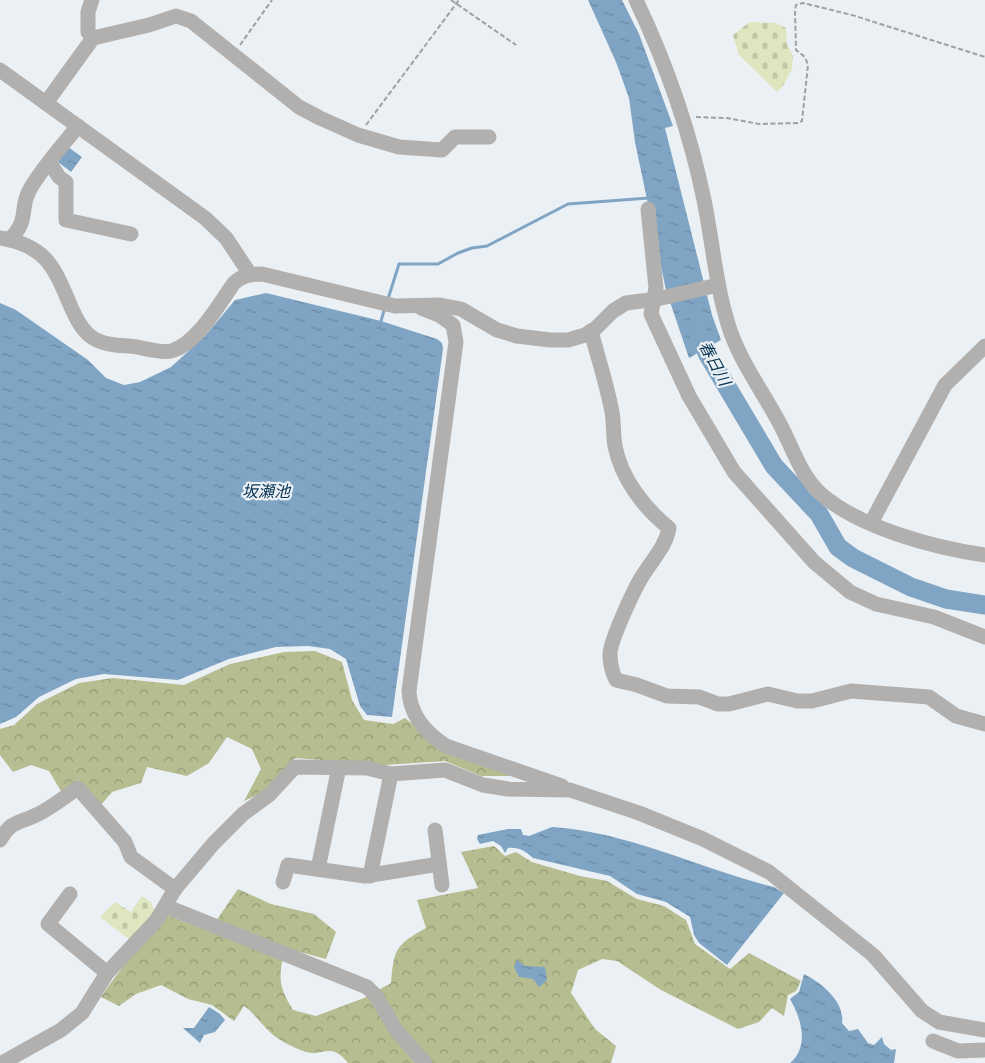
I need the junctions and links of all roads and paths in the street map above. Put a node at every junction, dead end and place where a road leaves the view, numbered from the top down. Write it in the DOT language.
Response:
graph roads {
  1 [pos="92,0"];
  2 [pos="272,0"];
  3 [pos="452,0"];
  4 [pos="458,0"];
  5 [pos="636,0"];
  6 [pos="456,3"];
  7 [pos="93,38"];
  8 [pos="516,45"];
  9 [pos="234,54"];
  10 [pos="985,57"];
  11 [pos="0,70"];
  12 [pos="46,103"];
  13 [pos="682,120"];
  14 [pos="78,126"];
  15 [pos="358,135"];
  16 [pos="489,137"];
  17 [pos="50,163"];
  18 [pos="648,209"];
  19 [pos="131,234"];
  20 [pos="4,239"];
  21 [pos="250,274"];
  22 [pos="716,285"];
  23 [pos="655,300"];
  24 [pos="415,306"];
  25 [pos="591,331"];
  26 [pos="985,346"];
  27 [pos="871,523"];
  28 [pos="985,556"];
  29 [pos="985,637"];
  30 [pos="985,724"];
  31 [pos="339,767"];
  32 [pos="391,774"];
  33 [pos="570,790"];
  34 [pos="435,830"];
  35 [pos="0,840"];
  36 [pos="439,864"];
  37 [pos="318,869"];
  38 [pos="370,876"];
  39 [pos="283,882"];
  40 [pos="442,885"];
  41 [pos="175,889"];
  42 [pos="70,894"];
  43 [pos="165,906"];
  44 [pos="107,973"];
  45 [pos="985,1030"];
  46 [pos="933,1040"];
  47 [pos="985,1050"];
  48 [pos="9,1059"];
  49 [pos="425,1063"];
  1 -- 7 [label="street"];
  2 -- 9 [label="path"];
  3 -- 6 [label="path"];
  4 -- 6 [label="path"];
  5 -- 13 [label="street"];
  6 -- 8 [label="path"];
  6 -- 15 [label="path"];
  7 -- 9 [label="street"];
  7 -- 12 [label="street"];
  9 -- 15 [label="street"];
  10 -- 13 [label="path"];
  11 -- 12 [label="street"];
  12 -- 14 [label="street"];
  13 -- 22 [label="street"];
  14 -- 17 [label="street"];
  14 -- 21 [label="street"];
  15 -- 16 [label="street"];
  17 -- 19 [label="street"];
  17 -- 20 [label="street"];
  18 -- 23 [label="street"];
  20 -- 21 [label="street"];
  21 -- 24 [label="street"];
  22 -- 23 [label="street"];
  22 -- 27 [label="street"];
  23 -- 25 [label="street"];
  23 -- 29 [label="street"];
  24 -- 25 [label="street"];
  24 -- 33 [label="street"];
  25 -- 30 [label="street"];
  26 -- 27 [label="street"];
  27 -- 28 [label="street"];
  31 -- 32 [label="street"];
  31 -- 37 [label="street"];
  31 -- 41 [label="street"];
  32 -- 33 [label="street"];
  32 -- 38 [label="street"];
  33 -- 45 [label="street"];
  34 -- 36 [label="street"];
  35 -- 41 [label="street"];
  36 -- 38 [label="street"];
  36 -- 40 [label="street"];
  37 -- 38 [label="street"];
  37 -- 39 [label="street"];
  41 -- 43 [label="street"];
  42 -- 44 [label="street"];
  43 -- 44 [label="street"];
  43 -- 49 [label="street"];
  44 -- 48 [label="street"];
  46 -- 47 [label="street"];
}
